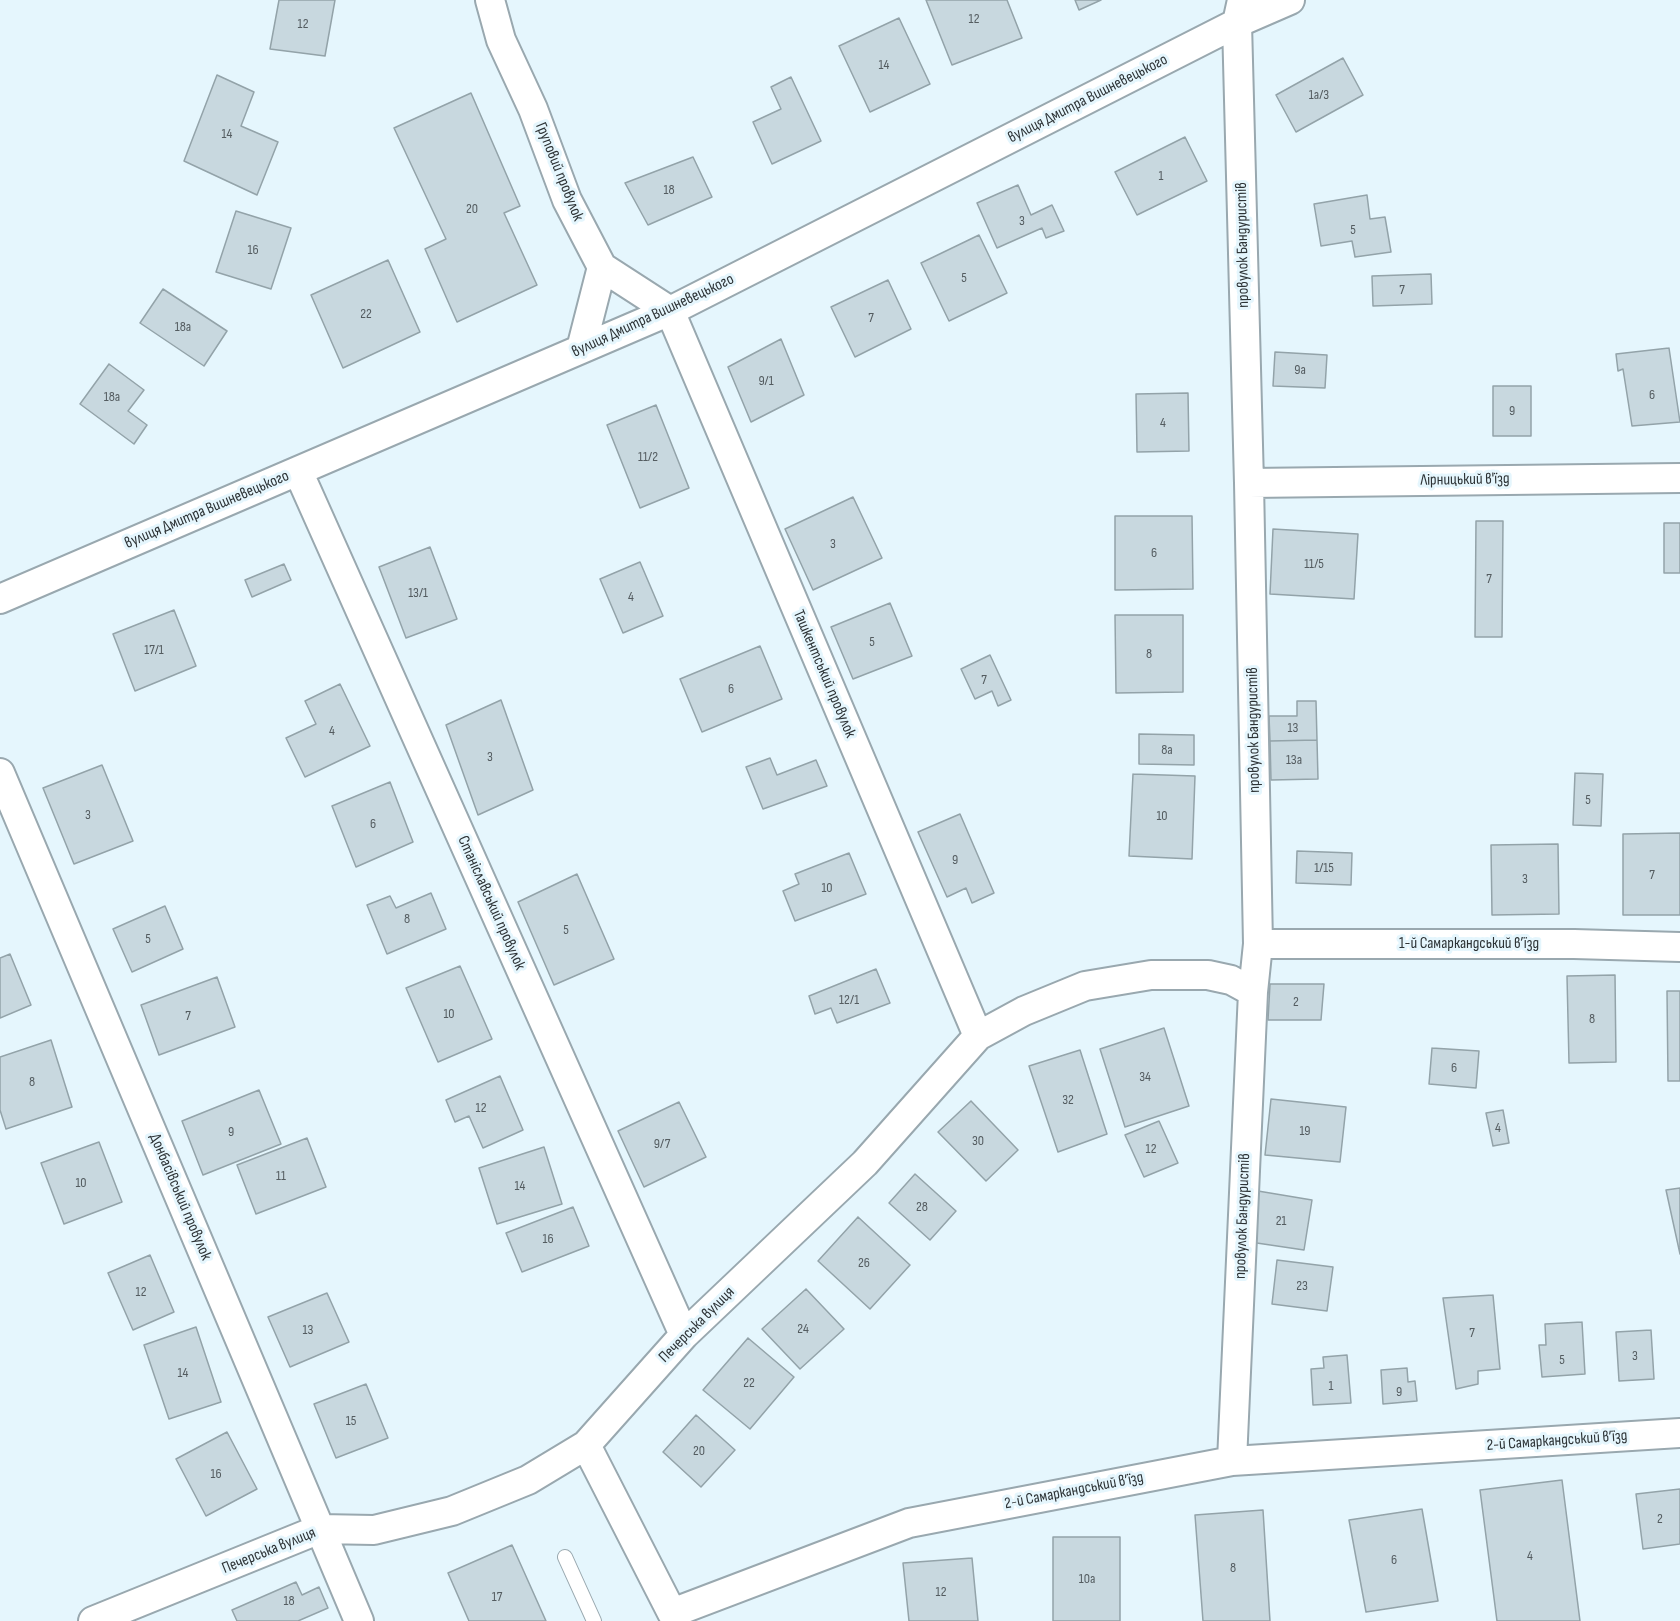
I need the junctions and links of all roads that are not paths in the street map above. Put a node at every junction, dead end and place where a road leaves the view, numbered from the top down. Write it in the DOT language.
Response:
graph roads {
  1 [pos="490,0"];
  2 [pos="1290,0"];
  3 [pos="1240,12"];
  4 [pos="602,267"];
  5 [pos="670,311"];
  6 [pos="581,349"];
  7 [pos="298,471"];
  8 [pos="1680,478"];
  9 [pos="1249,483"];
  10 [pos="0,599"];
  11 [pos="0,773"];
  12 [pos="1258,944"];
  13 [pos="1680,947"];
  14 [pos="1253,992"];
  15 [pos="978,1036"];
  16 [pos="684,1335"];
  17 [pos="1680,1433"];
  18 [pos="586,1445"];
  19 [pos="1232,1461"];
  20 [pos="320,1529"];
  21 [pos="565,1557"];
  22 [pos="674,1617"];
  23 [pos="93,1621"];
  24 [pos="359,1621"];
  25 [pos="594,1621"];
  1 -- 4 [label="street, Груповий провулок"];
  2 -- 3 [label="street, вулиця Дмитра Вишневецького"];
  3 -- 5 [label="street, вулиця Дмитра Вишневецького"];
  3 -- 9 [label="street, провулок Бандуристів"];
  4 -- 5 [label="street, Груповий провулок"];
  4 -- 6 [label="street"];
  5 -- 6 [label="street, вулиця Дмитра Вишневецького"];
  5 -- 15 [label="street, Ташкентський провулок"];
  6 -- 7 [label="street, вулиця Дмитра Вишневецького"];
  7 -- 10 [label="street, вулиця Дмитра Вишневецького"];
  7 -- 16 [label="street, Станіславський провулок"];
  8 -- 9 [label="street, Лірницький в'їзд"];
  9 -- 12 [label="street, провулок Бандуристів"];
  11 -- 20 [label="street, Донбасівський провулок"];
  12 -- 13 [label="street, 1-й Самаркандський в’їзд"];
  12 -- 14 [label="street, провулок Бандуристів"];
  14 -- 15 [label="street, Печерська вулиця"];
  14 -- 19 [label="street, провулок Бандуристів"];
  15 -- 16 [label="street, Печерська вулиця"];
  16 -- 18 [label="street, Печерська вулиця"];
  17 -- 19 [label="street, 2-й Самаркандський в’їзд"];
  18 -- 20 [label="street, Печерська вулиця"];
  18 -- 22 [label="street, 2-й Самаркандський в’їзд"];
  19 -- 22 [label="street, 2-й Самаркандський в’їзд"];
  20 -- 23 [label="street, Печерська вулиця"];
  20 -- 24 [label="street, Донбасівський провулок"];
  21 -- 25 [label="lane"];
}
